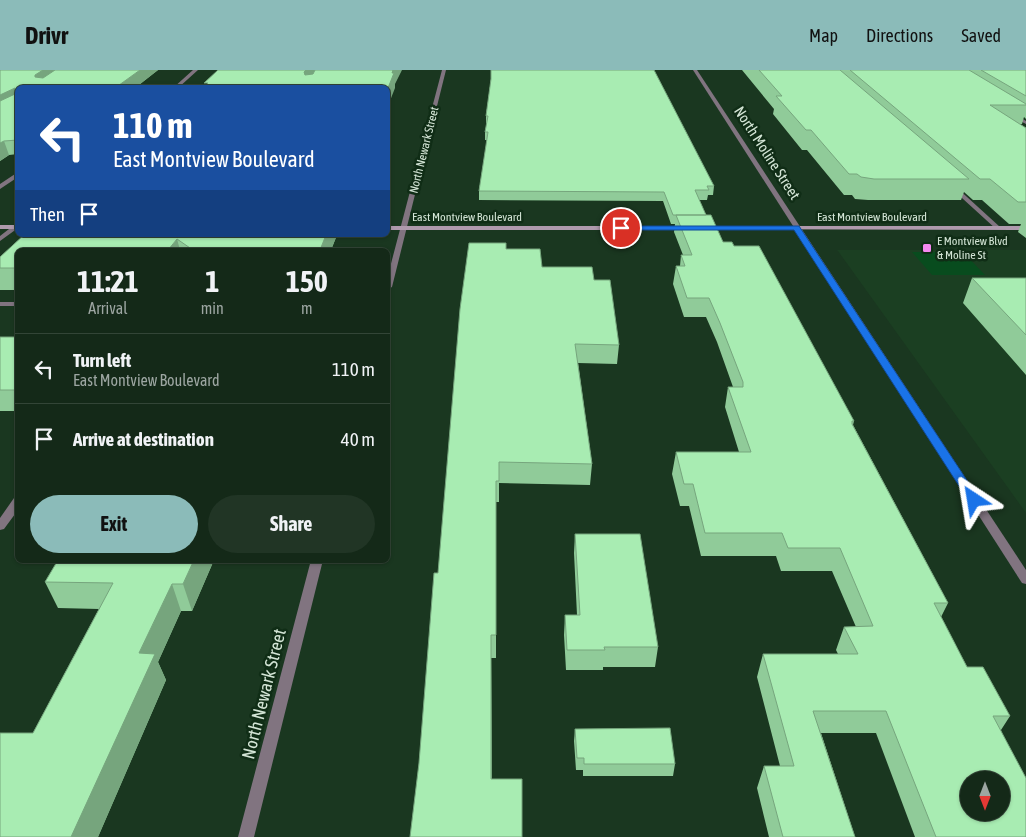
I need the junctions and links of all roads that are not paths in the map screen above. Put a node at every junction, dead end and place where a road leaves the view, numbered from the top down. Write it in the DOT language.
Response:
graph roads {
  1 [pos="196,70"];
  2 [pos="444,70"];
  3 [pos="695,70"];
  4 [pos="178,85"];
  5 [pos="1010,112"];
  6 [pos="1026,123"];
  7 [pos="15,176"];
  8 [pos="946,182"];
  9 [pos="0,187"];
  10 [pos="15,226"];
  11 [pos="0,227"];
  12 [pos="15,227"];
  13 [pos="390,228"];
  14 [pos="403,228"];
  15 [pos="796,228"];
  16 [pos="998,228"];
  17 [pos="1026,228"];
  18 [pos="0,239"];
  19 [pos="390,279"];
  20 [pos="0,304"];
  21 [pos="15,304"];
  22 [pos="15,506"];
  23 [pos="0,526"];
  24 [pos="316,563"];
  25 [pos="1026,580"];
  26 [pos="246,837"];
  1 -- 4 [label="street"];
  2 -- 14 [label="street, North Newark Street"];
  3 -- 15 [label="street, North Moline Street"];
  5 -- 6 [label="street"];
  7 -- 9 [label="street"];
  8 -- 16 [label="street"];
  10 -- 11 [label="main road"];
  12 -- 18 [label="street"];
  13 -- 14 [label="main road, East Montview Boulevard"];
  14 -- 15 [label="main road, East Montview Boulevard"];
  14 -- 19 [label="street, North Newark Street"];
  15 -- 16 [label="main road, East Montview Boulevard"];
  15 -- 25 [label="street, North Moline Street"];
  16 -- 17 [label="main road, East Montview Boulevard"];
  20 -- 21 [label="street"];
  22 -- 23 [label="street"];
  24 -- 26 [label="street, North Newark Street"];
}
